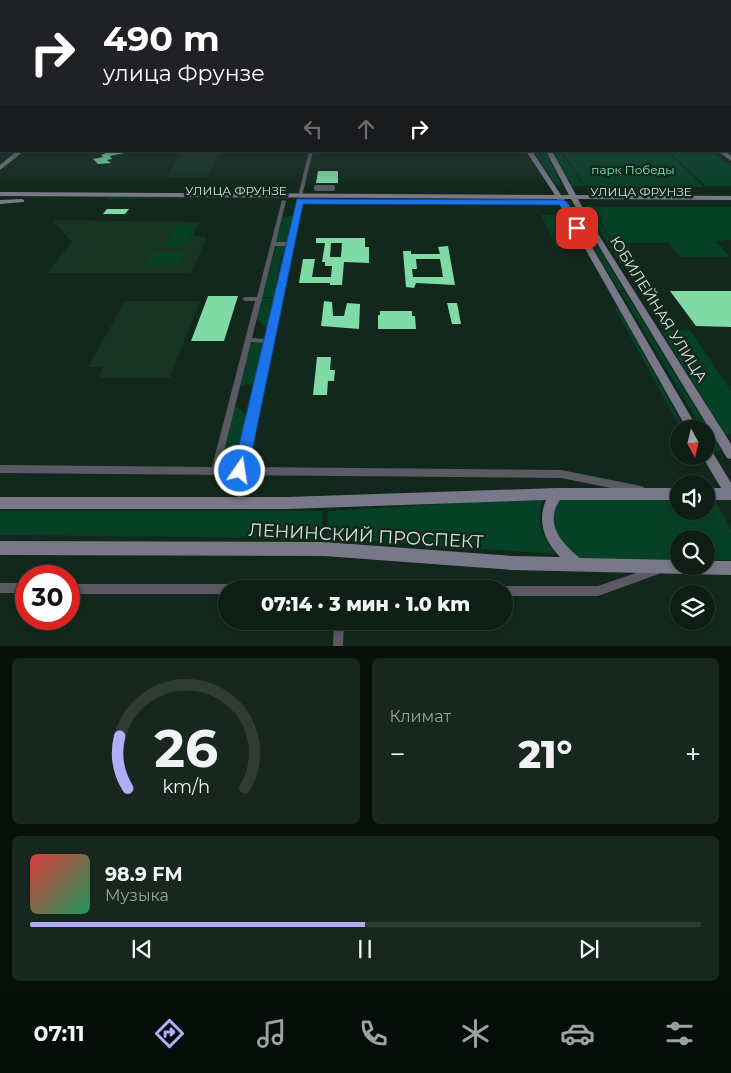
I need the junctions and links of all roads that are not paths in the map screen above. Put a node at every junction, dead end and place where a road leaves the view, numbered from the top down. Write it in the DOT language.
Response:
graph roads {
  1 [pos="18,152"];
  2 [pos="311,152"];
  3 [pos="530,152"];
  4 [pos="550,152"];
  5 [pos="4,161"];
  6 [pos="0,168"];
  7 [pos="0,194"];
  8 [pos="16,195"];
  9 [pos="731,198"];
  10 [pos="243,199"];
  11 [pos="300,199"];
  12 [pos="10,200"];
  13 [pos="561,200"];
  14 [pos="575,200"];
  15 [pos="284,201"];
  16 [pos="0,202"];
  17 [pos="731,203"];
  18 [pos="273,244"];
  19 [pos="290,244"];
  20 [pos="245,299"];
  21 [pos="259,299"];
  22 [pos="249,340"];
  23 [pos="269,341"];
  24 [pos="688,420"];
  25 [pos="731,454"];
  26 [pos="714,465"];
  27 [pos="0,469"];
  28 [pos="240,471"];
  29 [pos="215,472"];
  30 [pos="557,494"];
  31 [pos="659,494"];
  32 [pos="670,494"];
  33 [pos="715,494"];
  34 [pos="731,494"];
  35 [pos="0,503"];
  36 [pos="0,548"];
  37 [pos="577,564"];
  38 [pos="669,566"];
  39 [pos="731,568"];
  40 [pos="0,588"];
  41 [pos="15,588"];
  42 [pos="80,589"];
  43 [pos="218,589"];
  44 [pos="513,591"];
  45 [pos="339,630"];
  46 [pos="338,646"];
  1 -- 5 [label="main road"];
  2 -- 11 [label="street"];
  3 -- 13 [label="main road, ЮБИЛЕЙНАЯ УЛИЦА"];
  4 -- 14 [label="main road, ЮБИЛЕЙНАЯ УЛИЦА"];
  5 -- 6 [label="main road"];
  7 -- 8 [label="main road, УЛИЦА ФРУНЗЕ"];
  8 -- 10 [label="main road, УЛИЦА ФРУНЗЕ"];
  8 -- 12 [label="main road, УЛИЦА ФРУНЗЕ"];
  9 -- 14 [label="main road, УЛИЦА ФРУНЗЕ"];
  10 -- 11 [label="main road, УЛИЦА ФРУНЗЕ"];
  10 -- 12 [label="main road, УЛИЦА ФРУНЗЕ"];
  10 -- 15 [label="main road, УЛИЦА ФРУНЗЕ"];
  11 -- 13 [label="main road, УЛИЦА ФРУНЗЕ"];
  11 -- 15 [label="main road, УЛИЦА ФРУНЗЕ"];
  11 -- 19 [label="street"];
  12 -- 16 [label="main road, УЛИЦА ФРУНЗЕ"];
  13 -- 14 [label="main road, УЛИЦА ФРУНЗЕ"];
  13 -- 24 [label="main road, ЮБИЛЕЙНАЯ УЛИЦА"];
  14 -- 17 [label="main road, УЛИЦА ФРУНЗЕ"];
  14 -- 25 [label="main road, ЮБИЛЕЙНАЯ УЛИЦА"];
  15 -- 18 [label="street"];
  18 -- 19 [label="street"];
  18 -- 21 [label="street"];
  19 -- 23 [label="street"];
  20 -- 21 [label="street"];
  21 -- 22 [label="street"];
  22 -- 23 [label="street"];
  22 -- 29 [label="street"];
  23 -- 28 [label="street"];
  26 -- 34 [label="main road"];
  27 -- 29 [label="street"];
  28 -- 29 [label="street"];
  28 -- 31 [label="street"];
  30 -- 31 [label="main road, ЛЕНИНСКИЙ ПРОСПЕКТ"];
  30 -- 35 [label="main road, ЛЕНИНСКИЙ ПРОСПЕКТ"];
  30 -- 37 [label="main road"];
  31 -- 32 [label="main road, ЛЕНИНСКИЙ ПРОСПЕКТ"];
  33 -- 34 [label="main road"];
  36 -- 37 [label="main road, ЛЕНИНСКИЙ ПРОСПЕКТ"];
  37 -- 38 [label="main road, ЛЕНИНСКИЙ ПРОСПЕКТ"];
  38 -- 39 [label="main road, ЛЕНИНСКИЙ ПРОСПЕКТ"];
  38 -- 44 [label="street"];
  40 -- 41 [label="street"];
  42 -- 43 [label="street"];
  45 -- 46 [label="street"];
}
